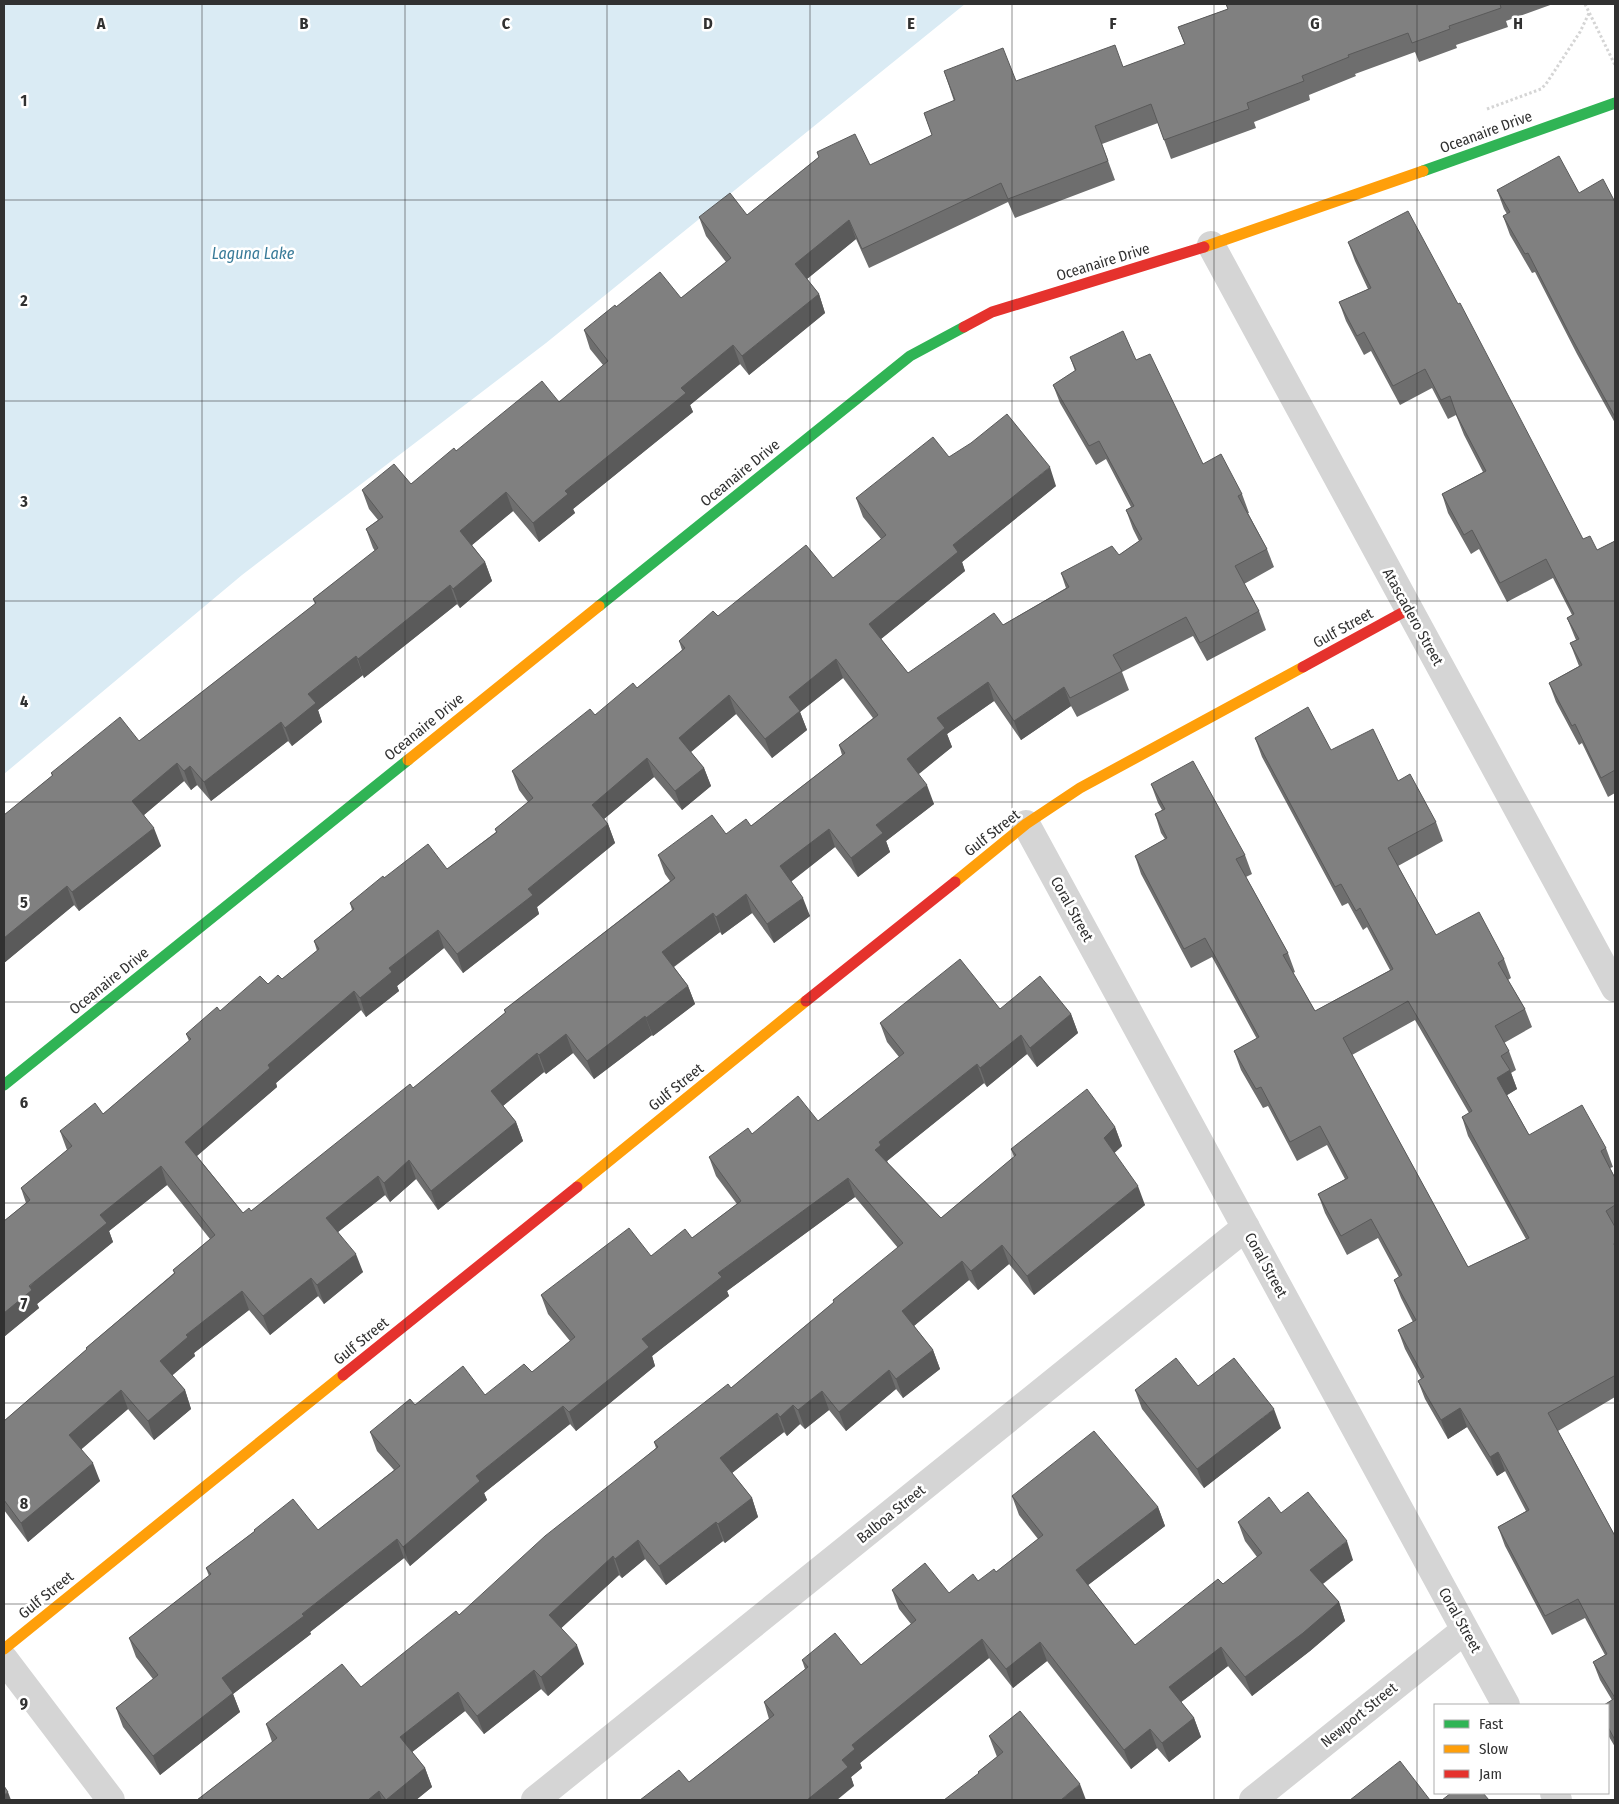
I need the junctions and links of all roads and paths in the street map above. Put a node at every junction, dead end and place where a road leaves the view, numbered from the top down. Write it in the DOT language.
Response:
graph roads {
  1 [pos="1585,4"];
  2 [pos="1589,13"];
  3 [pos="1615,65"];
  4 [pos="1615,103"];
  5 [pos="1484,110"];
  6 [pos="1211,245"];
  7 [pos="1409,609"];
  8 [pos="1026,824"];
  9 [pos="1615,988"];
  10 [pos="4,1085"];
  11 [pos="1246,1227"];
  12 [pos="1465,1630"];
  13 [pos="4,1649"];
  14 [pos="4,1659"];
  15 [pos="1505,1704"];
  16 [pos="111,1800"];
  17 [pos="535,1800"];
  18 [pos="1252,1800"];
  1 -- 2 [label="path"];
  2 -- 3 [label="path"];
  2 -- 5 [label="path"];
  4 -- 6 [label="street, Oceanaire Drive"];
  6 -- 7 [label="street, Atascadero Street"];
  6 -- 10 [label="street, Oceanaire Drive"];
  7 -- 8 [label="street, Gulf Street"];
  7 -- 9 [label="street, Atascadero Street"];
  8 -- 11 [label="street, Coral Street"];
  8 -- 13 [label="street, Gulf Street"];
  11 -- 12 [label="street, Coral Street"];
  11 -- 17 [label="street, Balboa Street"];
  12 -- 15 [label="street, Coral Street"];
  12 -- 18 [label="street, Newport Street"];
  14 -- 16 [label="street"];
}
